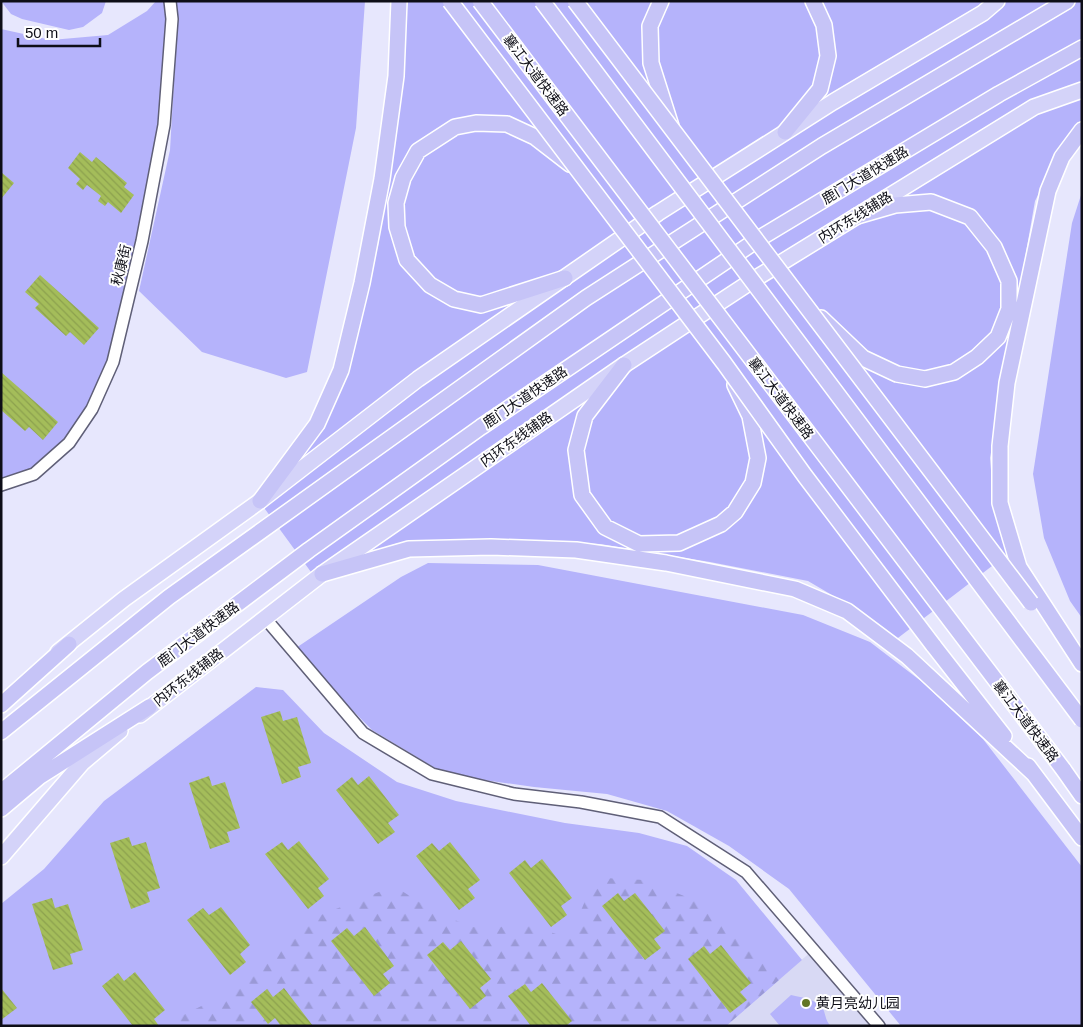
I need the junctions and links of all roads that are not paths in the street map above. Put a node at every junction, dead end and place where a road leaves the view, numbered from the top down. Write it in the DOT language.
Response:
graph roads {
  1 [pos="170,1"];
  2 [pos="398,1"];
  3 [pos="450,1"];
  4 [pos="480,1"];
  5 [pos="542,1"];
  6 [pos="575,1"];
  7 [pos="661,1"];
  8 [pos="813,1"];
  9 [pos="998,1"];
  10 [pos="1067,1"];
  11 [pos="1082,48"];
  12 [pos="1082,90"];
  13 [pos="671,126"];
  14 [pos="1082,130"];
  15 [pos="786,132"];
  16 [pos="575,168"];
  17 [pos="857,216"];
  18 [pos="565,278"];
  19 [pos="803,302"];
  20 [pos="724,363"];
  21 [pos="624,365"];
  22 [pos="1,485"];
  23 [pos="260,501"];
  24 [pos="322,574"];
  25 [pos="265,618"];
  26 [pos="69,644"];
  27 [pos="1082,664"];
  28 [pos="1082,671"];
  29 [pos="1,695"];
  30 [pos="1,705"];
  31 [pos="150,707"];
  32 [pos="1082,720"];
  33 [pos="1,732"];
  34 [pos="1034,774"];
  35 [pos="1,792"];
  36 [pos="1082,796"];
  37 [pos="1,809"];
  38 [pos="1082,838"];
  39 [pos="1,857"];
  40 [pos="878,1026"];
  1 -- 22 [label="street, 秋康街"];
  2 -- 23 [label="highway"];
  3 -- 16 [label="highway, bridge"];
  4 -- 36 [label="highway, 襄江大道快速路, bridge"];
  5 -- 32 [label="highway, bridge"];
  6 -- 13 [label="highway, bridge"];
  7 -- 13 [label="highway"];
  8 -- 15 [label="highway"];
  9 -- 15 [label="main road"];
  10 -- 33 [label="highway"];
  11 -- 35 [label="highway, 鹿门大道快速路"];
  12 -- 17 [label="main road, 内环东线辅路"];
  13 -- 19 [label="highway, bridge"];
  14 -- 27 [label="highway"];
  15 -- 18 [label="main road"];
  16 -- 18 [label="highway"];
  16 -- 20 [label="highway, bridge"];
  17 -- 19 [label="highway, bridge"];
  17 -- 21 [label="main road, 内环东线辅路"];
  18 -- 23 [label="main road"];
  19 -- 28 [label="highway, bridge"];
  20 -- 21 [label="highway, bridge"];
  20 -- 34 [label="highway, bridge"];
  21 -- 24 [label="main road, 内环东线辅路"];
  23 -- 26 [label="main road"];
  24 -- 25 [label="main road, 内环东线辅路"];
  24 -- 34 [label="highway"];
  25 -- 31 [label="main road, 内环东线辅路"];
  25 -- 40 [label="street"];
  26 -- 29 [label="main road"];
  26 -- 30 [label="highway"];
  31 -- 37 [label="highway"];
  31 -- 39 [label="main road, 内环东线辅路"];
  34 -- 38 [label="highway"];
}
